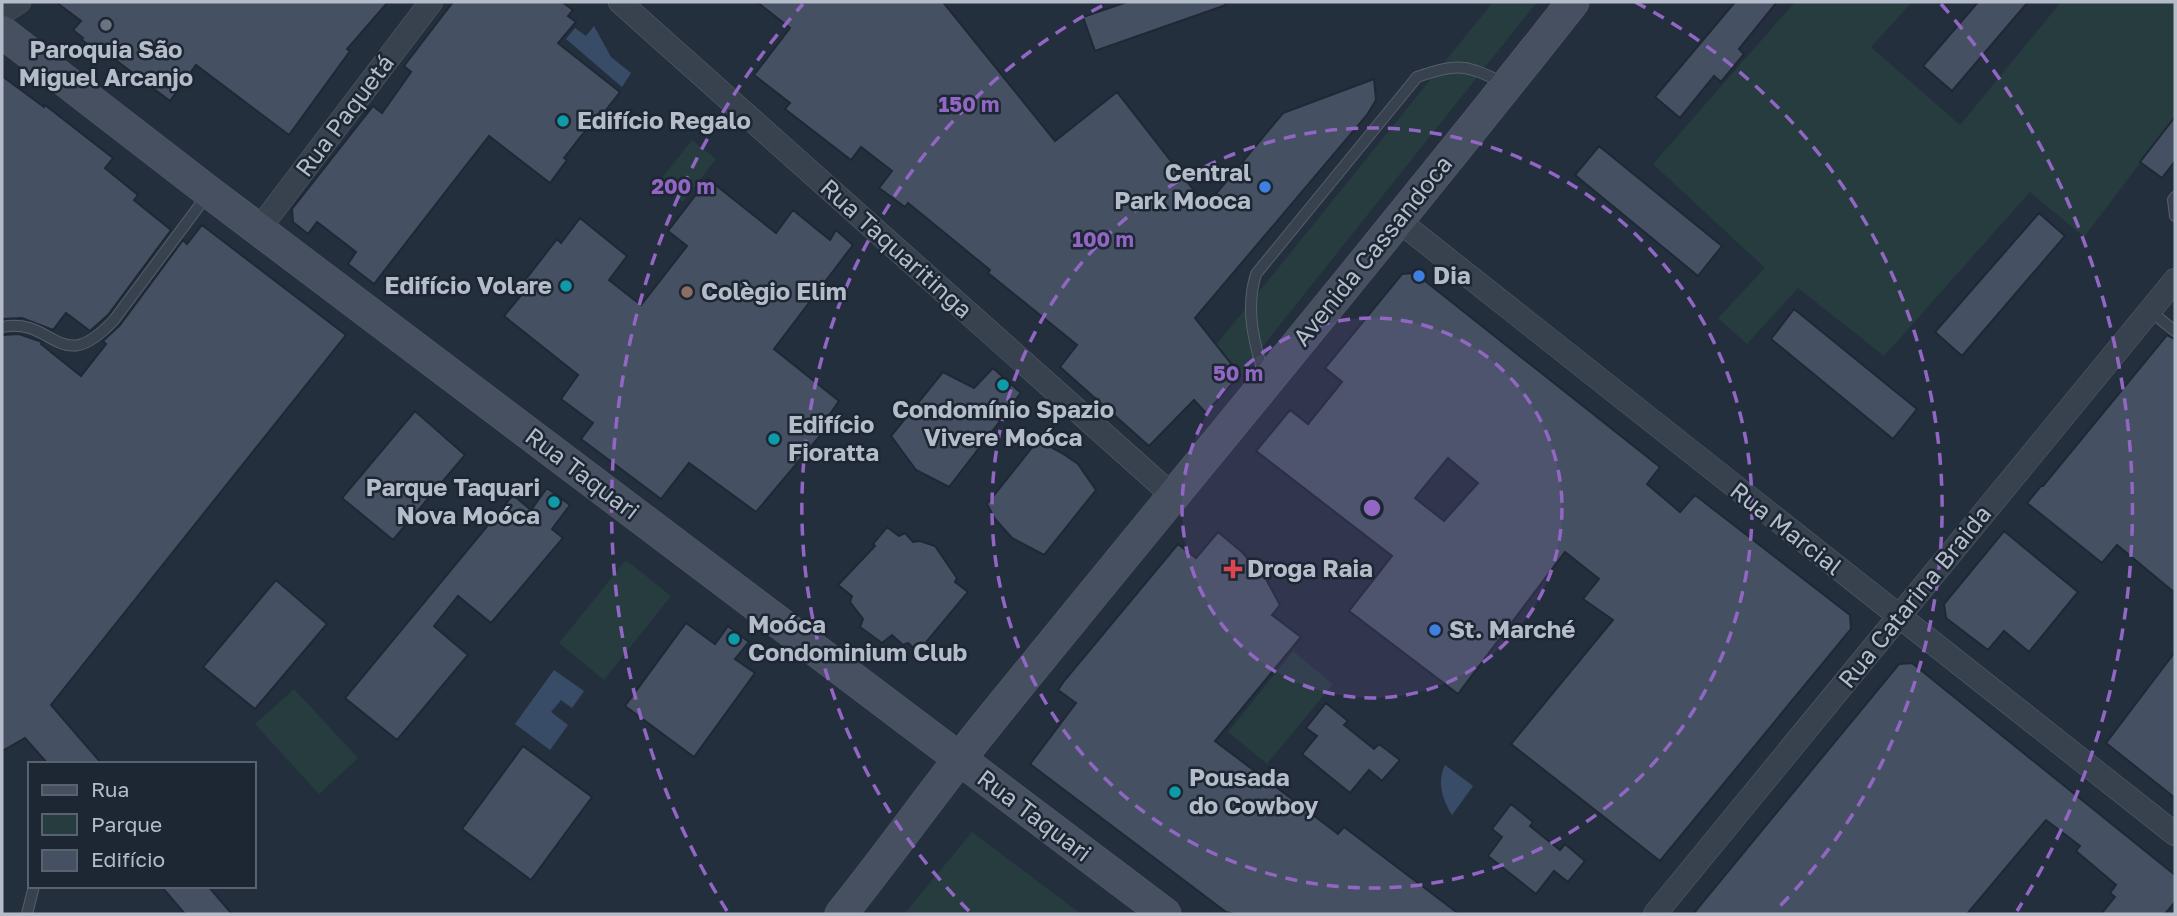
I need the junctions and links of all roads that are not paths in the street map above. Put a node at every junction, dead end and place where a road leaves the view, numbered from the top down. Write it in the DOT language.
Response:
graph roads {
  1 [pos="19,2"];
  2 [pos="431,2"];
  3 [pos="620,2"];
  4 [pos="1573,2"];
  5 [pos="2,13"];
  6 [pos="2,32"];
  7 [pos="1508,86"];
  8 [pos="209,192"];
  9 [pos="2175,197"];
  10 [pos="2175,216"];
  11 [pos="1399,221"];
  12 [pos="259,229"];
  13 [pos="2175,280"];
  14 [pos="2150,311"];
  15 [pos="2,327"];
  16 [pos="2175,331"];
  17 [pos="1265,382"];
  18 [pos="1172,495"];
  19 [pos="1899,618"];
  20 [pos="959,760"];
  21 [pos="2175,834"];
  22 [pos="34,888"];
  23 [pos="27,914"];
  24 [pos="841,914"];
  25 [pos="1165,914"];
  26 [pos="1655,914"];
  1 -- 5 [label="street"];
  2 -- 12 [label="street, Rua Paquetá"];
  3 -- 18 [label="street, Rua Taquaritinga"];
  4 -- 7 [label="main road, Avenida Cassandoca"];
  6 -- 8 [label="main road, Rua Taquari"];
  7 -- 11 [label="main road, Avenida Cassandoca"];
  7 -- 17 [label="lane"];
  8 -- 12 [label="main road, Rua Taquari"];
  8 -- 15 [label="lane"];
  9 -- 10 [label="lane"];
  11 -- 17 [label="main road, Avenida Cassandoca"];
  11 -- 19 [label="street, Rua Marcial"];
  12 -- 20 [label="main road, Rua Taquari"];
  13 -- 14 [label="street, Rua Catarina Braida"];
  14 -- 16 [label="lane"];
  14 -- 19 [label="street, Rua Catarina Braida"];
  17 -- 18 [label="main road, Avenida Cassandoca"];
  18 -- 20 [label="main road, Avenida Cassandoca"];
  19 -- 21 [label="street, Rua Marcial"];
  19 -- 26 [label="street, Rua Catarina Braida"];
  20 -- 24 [label="main road, Avenida Cassandoca"];
  20 -- 25 [label="main road, Rua Taquari"];
  22 -- 23 [label="lane"];
}
